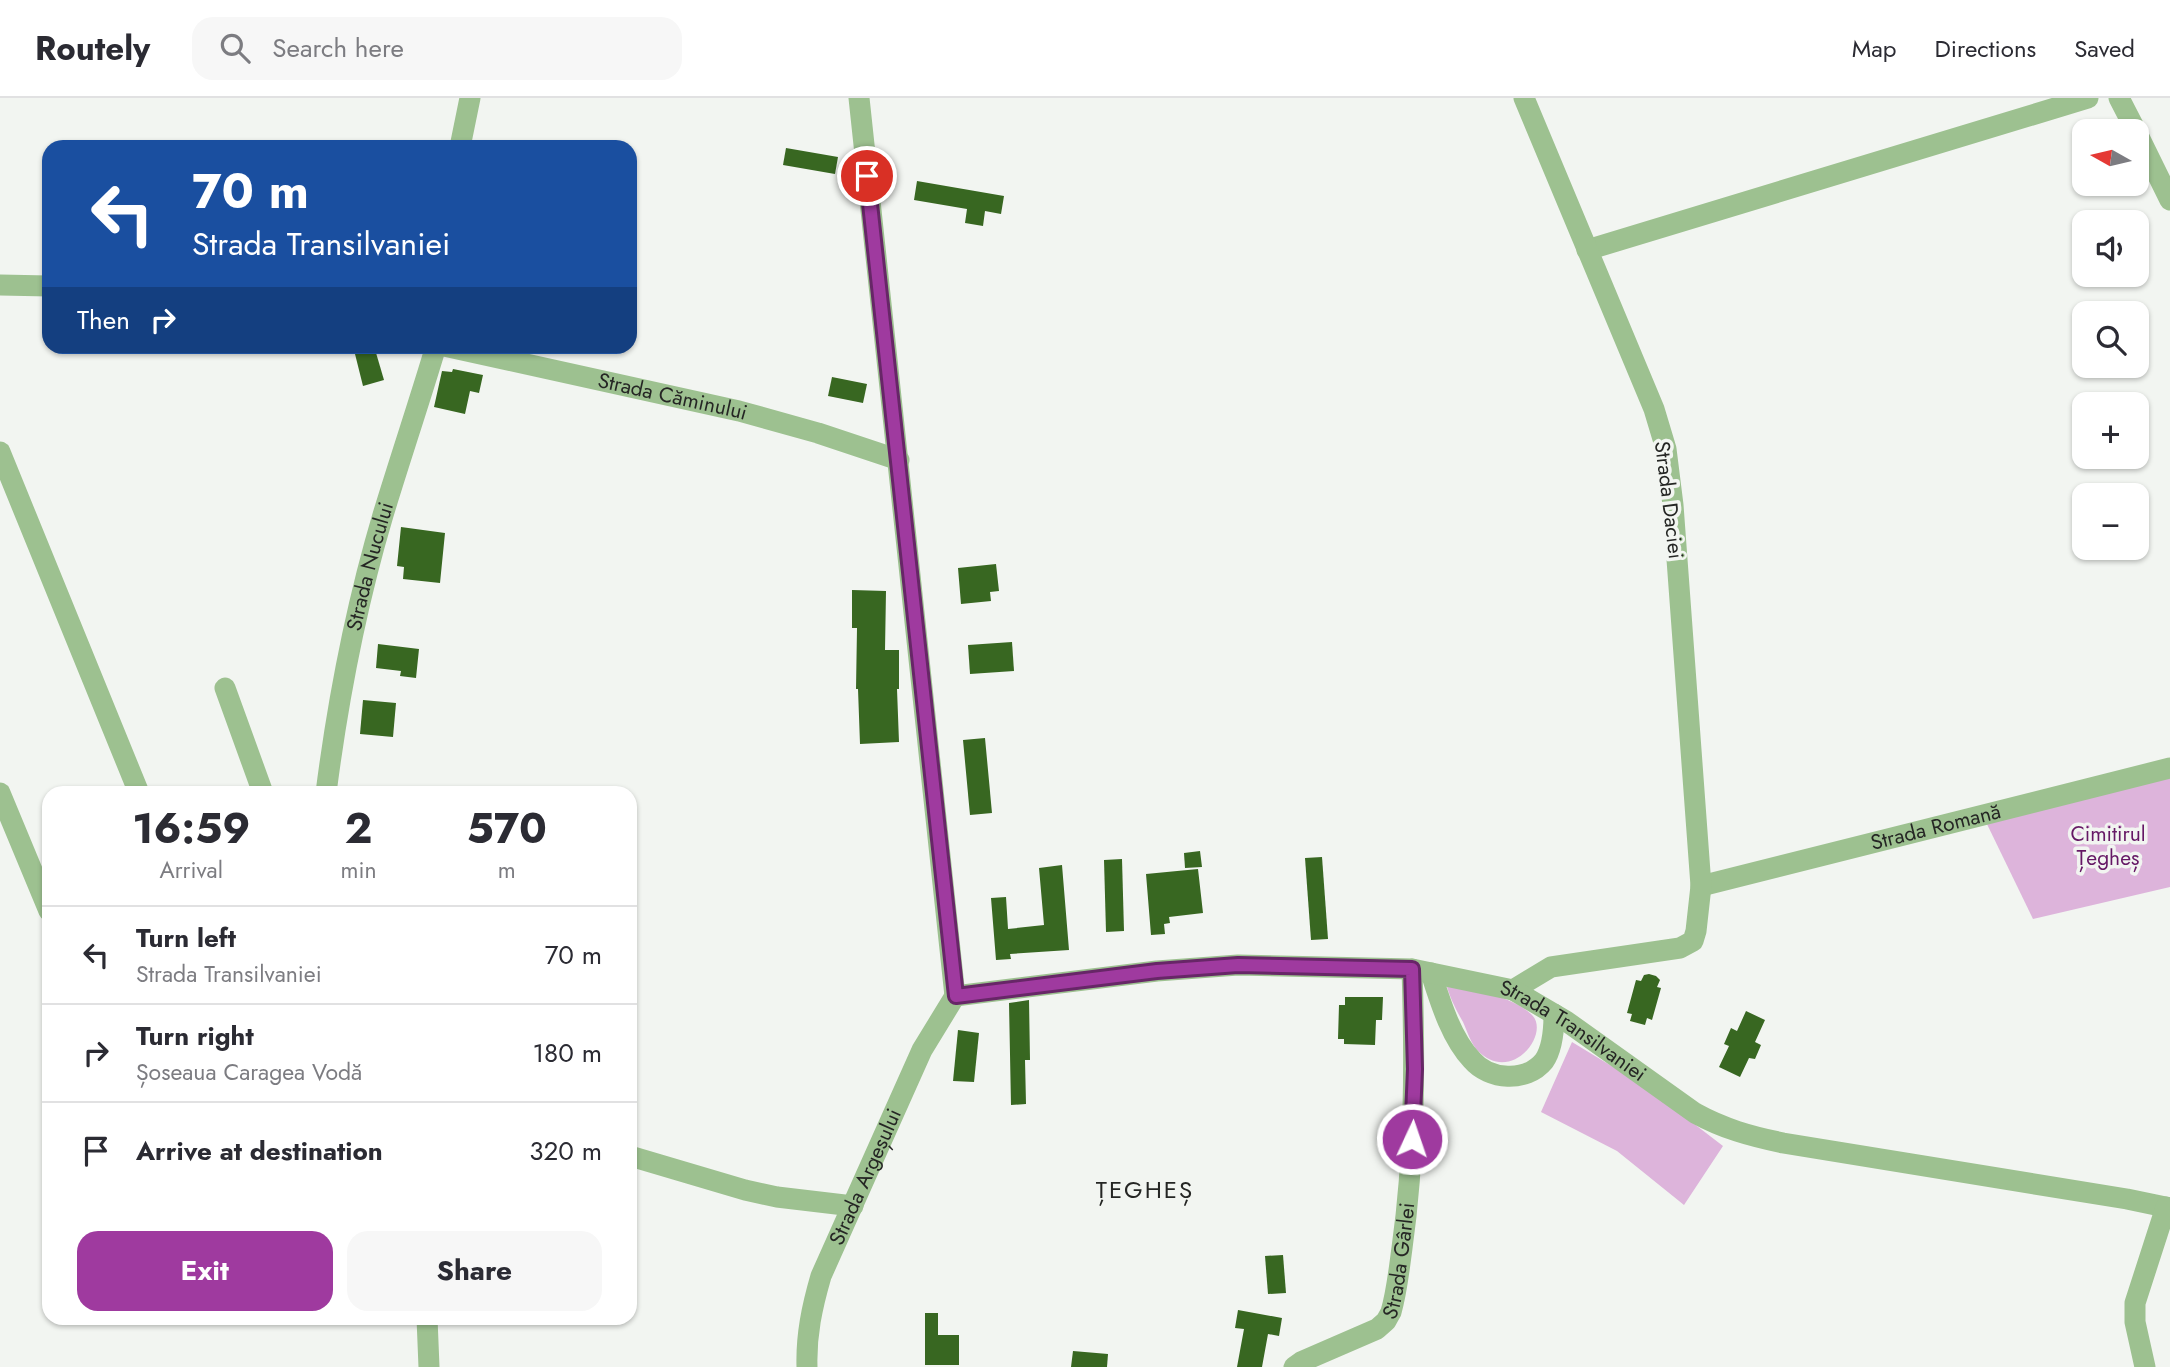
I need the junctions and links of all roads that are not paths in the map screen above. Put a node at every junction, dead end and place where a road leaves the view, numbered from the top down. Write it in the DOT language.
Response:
graph roads {
  1 [pos="470,98"];
  2 [pos="859,98"];
  3 [pos="1524,98"];
  4 [pos="2088,98"];
  5 [pos="2119,98"];
  6 [pos="2130,119"];
  7 [pos="461,140"];
  8 [pos="2149,158"];
  9 [pos="2170,200"];
  10 [pos="1587,250"];
  11 [pos="0,285"];
  12 [pos="42,286"];
  13 [pos="434,354"];
  14 [pos="481,354"];
  15 [pos="0,452"];
  16 [pos="899,460"];
  17 [pos="225,688"];
  18 [pos="2170,768"];
  19 [pos="136,786"];
  20 [pos="260,786"];
  21 [pos="327,786"];
  22 [pos="0,793"];
  23 [pos="1701,886"];
  24 [pos="42,894"];
  25 [pos="1422,971"];
  26 [pos="1513,990"];
  27 [pos="956,996"];
  28 [pos="1554,1014"];
  29 [pos="637,1158"];
  30 [pos="853,1206"];
  31 [pos="2168,1208"];
  32 [pos="426,1325"];
  33 [pos="429,1367"];
  34 [pos="807,1367"];
  35 [pos="1294,1367"];
  36 [pos="2145,1367"];
  1 -- 7 [label="street"];
  2 -- 16 [label="street"];
  3 -- 10 [label="street, Strada Daciei"];
  4 -- 10 [label="street"];
  5 -- 6 [label="street"];
  8 -- 9 [label="street"];
  10 -- 23 [label="street, Strada Daciei"];
  11 -- 12 [label="street"];
  13 -- 21 [label="street, Strada Nucului"];
  14 -- 16 [label="street, Strada Căminului"];
  15 -- 19 [label="street"];
  16 -- 27 [label="street"];
  17 -- 20 [label="street"];
  18 -- 23 [label="street, Strada Romană"];
  22 -- 24 [label="street"];
  23 -- 26 [label="street, Strada Daciei"];
  25 -- 26 [label="street, Strada Transilvaniei"];
  25 -- 27 [label="street, Strada Transilvaniei"];
  25 -- 28 [label="street"];
  25 -- 35 [label="street, Strada Gârlei"];
  26 -- 28 [label="street, Strada Transilvaniei"];
  27 -- 30 [label="street, Strada Argeșului"];
  28 -- 31 [label="street, Strada Transilvaniei"];
  29 -- 30 [label="street"];
  30 -- 34 [label="street, Strada Argeșului"];
  31 -- 36 [label="street"];
  32 -- 33 [label="street"];
}
